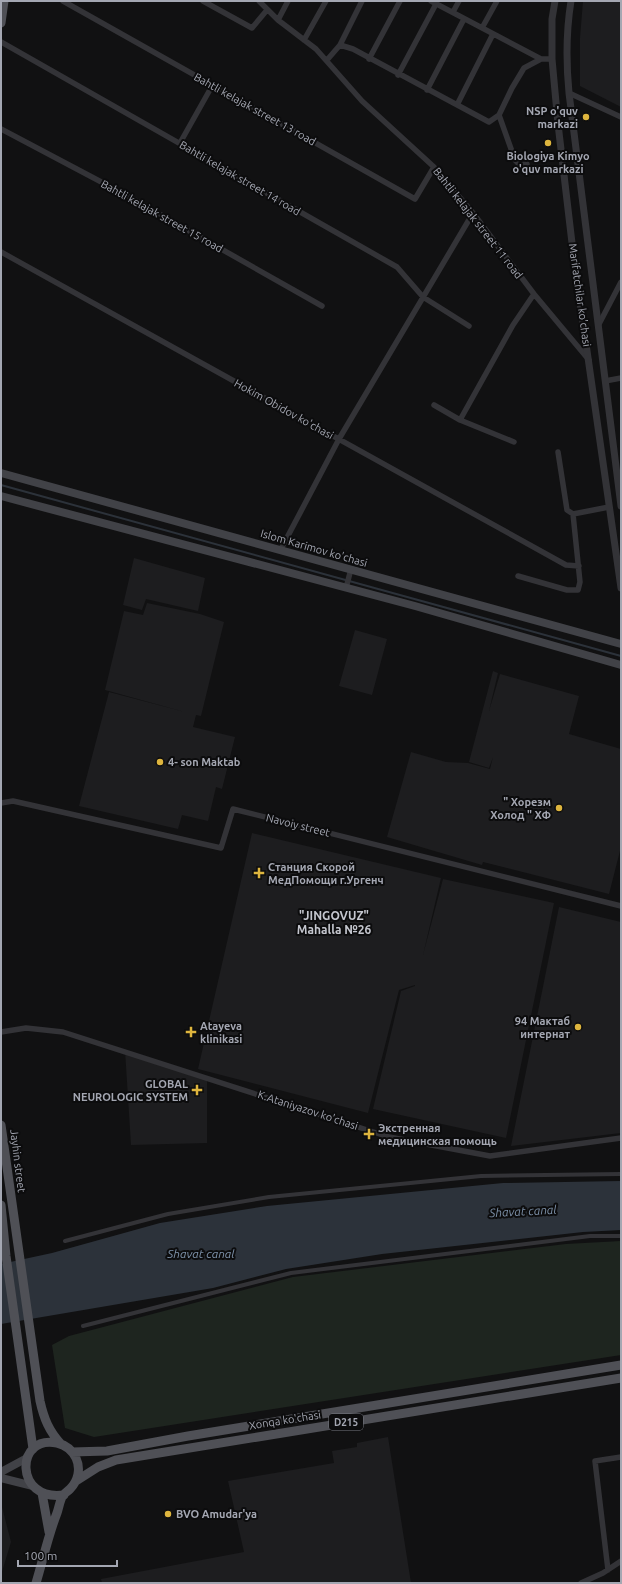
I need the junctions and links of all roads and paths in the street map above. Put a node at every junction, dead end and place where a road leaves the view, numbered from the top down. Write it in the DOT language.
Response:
graph roads {
  1 [pos="4,1"];
  2 [pos="63,1"];
  3 [pos="203,1"];
  4 [pos="259,1"];
  5 [pos="288,1"];
  6 [pos="326,1"];
  7 [pos="362,1"];
  8 [pos="400,1"];
  9 [pos="459,1"];
  10 [pos="497,1"];
  11 [pos="555,1"];
  12 [pos="571,1"];
  13 [pos="434,2"];
  14 [pos="267,10"];
  15 [pos="453,12"];
  16 [pos="464,18"];
  17 [pos="278,20"];
  18 [pos="1,22"];
  19 [pos="482,28"];
  20 [pos="493,34"];
  21 [pos="304,40"];
  22 [pos="1,42"];
  23 [pos="340,45"];
  24 [pos="369,59"];
  25 [pos="541,59"];
  26 [pos="552,59"];
  27 [pos="566,59"];
  28 [pos="327,60"];
  29 [pos="398,75"];
  30 [pos="212,86"];
  31 [pos="427,90"];
  32 [pos="569,93"];
  33 [pos="457,105"];
  34 [pos="499,115"];
  35 [pos="621,117"];
  36 [pos="1,128"];
  37 [pos="180,143"];
  38 [pos="528,164"];
  39 [pos="434,167"];
  40 [pos="473,213"];
  41 [pos="1,252"];
  42 [pos="621,282"];
  43 [pos="534,294"];
  44 [pos="423,297"];
  45 [pos="322,306"];
  46 [pos="470,326"];
  47 [pos="598,326"];
  48 [pos="589,360"];
  49 [pos="621,378"];
  50 [pos="605,381"];
  51 [pos="434,405"];
  52 [pos="460,420"];
  53 [pos="339,439"];
  54 [pos="514,442"];
  55 [pos="558,452"];
  56 [pos="1,473"];
  57 [pos="1,496"];
  58 [pos="621,506"];
  59 [pos="609,507"];
  60 [pos="573,514"];
  61 [pos="281,549"];
  62 [pos="579,566"];
  63 [pos="351,569"];
  64 [pos="518,576"];
  65 [pos="346,588"];
  66 [pos="621,588"];
  67 [pos="620,643"];
  68 [pos="621,665"];
  69 [pos="1,803"];
  70 [pos="621,906"];
  71 [pos="1,1032"];
  72 [pos="1,1125"];
  73 [pos="621,1138"];
  74 [pos="621,1174"];
  75 [pos="1,1205"];
  76 [pos="621,1236"];
  77 [pos="65,1242"];
  78 [pos="83,1326"];
  79 [pos="621,1365"];
  80 [pos="621,1378"];
  81 [pos="188,1436"];
  82 [pos="61,1444"];
  83 [pos="33,1448"];
  84 [pos="189,1448"];
  85 [pos="72,1452"];
  86 [pos="621,1457"];
  87 [pos="27,1458"];
  88 [pos="1,1472"];
  89 [pos="1,1478"];
  90 [pos="76,1481"];
  91 [pos="33,1486"];
  92 [pos="42,1493"];
  93 [pos="64,1494"];
  94 [pos="49,1533"];
  95 [pos="621,1561"];
  96 [pos="608,1570"];
  97 [pos="36,1583"];
  98 [pos="581,1583"];
  1 -- 18 [label="main road"];
  2 -- 30 [label="street, Bahtli kelajak street 13 road"];
  3 -- 14 [label="street"];
  4 -- 14 [label="street, Bahtli kelajak street 11 road"];
  5 -- 17 [label="street"];
  6 -- 21 [label="street"];
  7 -- 23 [label="street"];
  8 -- 24 [label="street"];
  9 -- 15 [label="street"];
  10 -- 19 [label="street"];
  11 -- 26 [label="street, Marifatchilar ko'chasi"];
  12 -- 27 [label="street, Marifatchilar ko'chasi"];
  13 -- 15 [label="street"];
  13 -- 29 [label="street"];
  14 -- 17 [label="street, Bahtli kelajak street 11 road"];
  15 -- 16 [label="street"];
  16 -- 19 [label="street"];
  16 -- 31 [label="street"];
  17 -- 21 [label="street, Bahtli kelajak street 11 road"];
  19 -- 20 [label="street"];
  20 -- 25 [label="street"];
  20 -- 33 [label="street"];
  21 -- 28 [label="street, Bahtli kelajak street 11 road"];
  22 -- 37 [label="street, Bahtli kelajak street 14 road"];
  23 -- 24 [label="street"];
  23 -- 28 [label="street"];
  24 -- 29 [label="street"];
  25 -- 26 [label="street"];
  25 -- 34 [label="street"];
  26 -- 27 [label="street"];
  26 -- 48 [label="street, Marifatchilar ko'chasi"];
  27 -- 32 [label="street, Marifatchilar ko'chasi"];
  28 -- 39 [label="street, Bahtli kelajak street 11 road"];
  29 -- 31 [label="street"];
  30 -- 37 [label="street"];
  30 -- 39 [label="street, Bahtli kelajak street 13 road"];
  31 -- 33 [label="street"];
  32 -- 35 [label="street"];
  32 -- 47 [label="street, Marifatchilar ko'chasi"];
  33 -- 34 [label="street"];
  34 -- 38 [label="street"];
  36 -- 45 [label="street, Bahtli kelajak street 15 road"];
  37 -- 44 [label="street, Bahtli kelajak street 14 road"];
  39 -- 40 [label="street, Bahtli kelajak street 11 road"];
  40 -- 43 [label="street, Bahtli kelajak street 11 road"];
  40 -- 44 [label="street"];
  41 -- 53 [label="street, Hokim Obidov ko'chasi"];
  42 -- 47 [label="street"];
  43 -- 48 [label="street, Bahtli kelajak street 11 road"];
  43 -- 52 [label="street"];
  44 -- 46 [label="street, Bahtli kelajak street 14 road"];
  44 -- 53 [label="street"];
  47 -- 50 [label="street, Marifatchilar ko'chasi"];
  48 -- 59 [label="street, Marifatchilar ko'chasi"];
  49 -- 50 [label="street"];
  50 -- 58 [label="street, Marifatchilar ko'chasi"];
  51 -- 52 [label="street"];
  52 -- 54 [label="street"];
  53 -- 61 [label="street"];
  53 -- 62 [label="street, Hokim Obidov ko'chasi"];
  55 -- 60 [label="street"];
  56 -- 61 [label="main road, Islom Karimov ko'chasi"];
  57 -- 65 [label="main road"];
  59 -- 60 [label="street"];
  59 -- 66 [label="street, Marifatchilar ko'chasi"];
  60 -- 62 [label="street"];
  61 -- 63 [label="main road, Islom Karimov ko'chasi"];
  62 -- 64 [label="street"];
  63 -- 65 [label="street"];
  63 -- 67 [label="main road, Islom Karimov ko'chasi"];
  65 -- 68 [label="main road"];
  69 -- 70 [label="street, Navoiy street"];
  71 -- 73 [label="street, K.Ataniyazov ko'chasi"];
  72 -- 82 [label="main road, Jayhin street"];
  74 -- 77 [label="street"];
  75 -- 83 [label="main road"];
  76 -- 78 [label="street"];
  79 -- 81 [label="main road, Xonqa ko'chasi / D215"];
  80 -- 84 [label="main road, Xonqa ko'chasi / D215"];
  81 -- 84 [label="main road"];
  81 -- 85 [label="main road, Xonqa ko'chasi / D215"];
  82 -- 83 [label="main road"];
  82 -- 85 [label="main road"];
  83 -- 87 [label="main road"];
  84 -- 90 [label="main road, Xonqa ko'chasi / D215"];
  85 -- 90 [label="main road"];
  86 -- 96 [label="street"];
  87 -- 88 [label="main road"];
  87 -- 91 [label="main road"];
  89 -- 91 [label="main road"];
  90 -- 93 [label="main road, D215"];
  91 -- 92 [label="main road"];
  92 -- 93 [label="main road"];
  92 -- 94 [label="main road, D215"];
  93 -- 94 [label="main road, D215"];
  94 -- 97 [label="main road, D215"];
  95 -- 96 [label="street"];
  96 -- 98 [label="street"];
}
